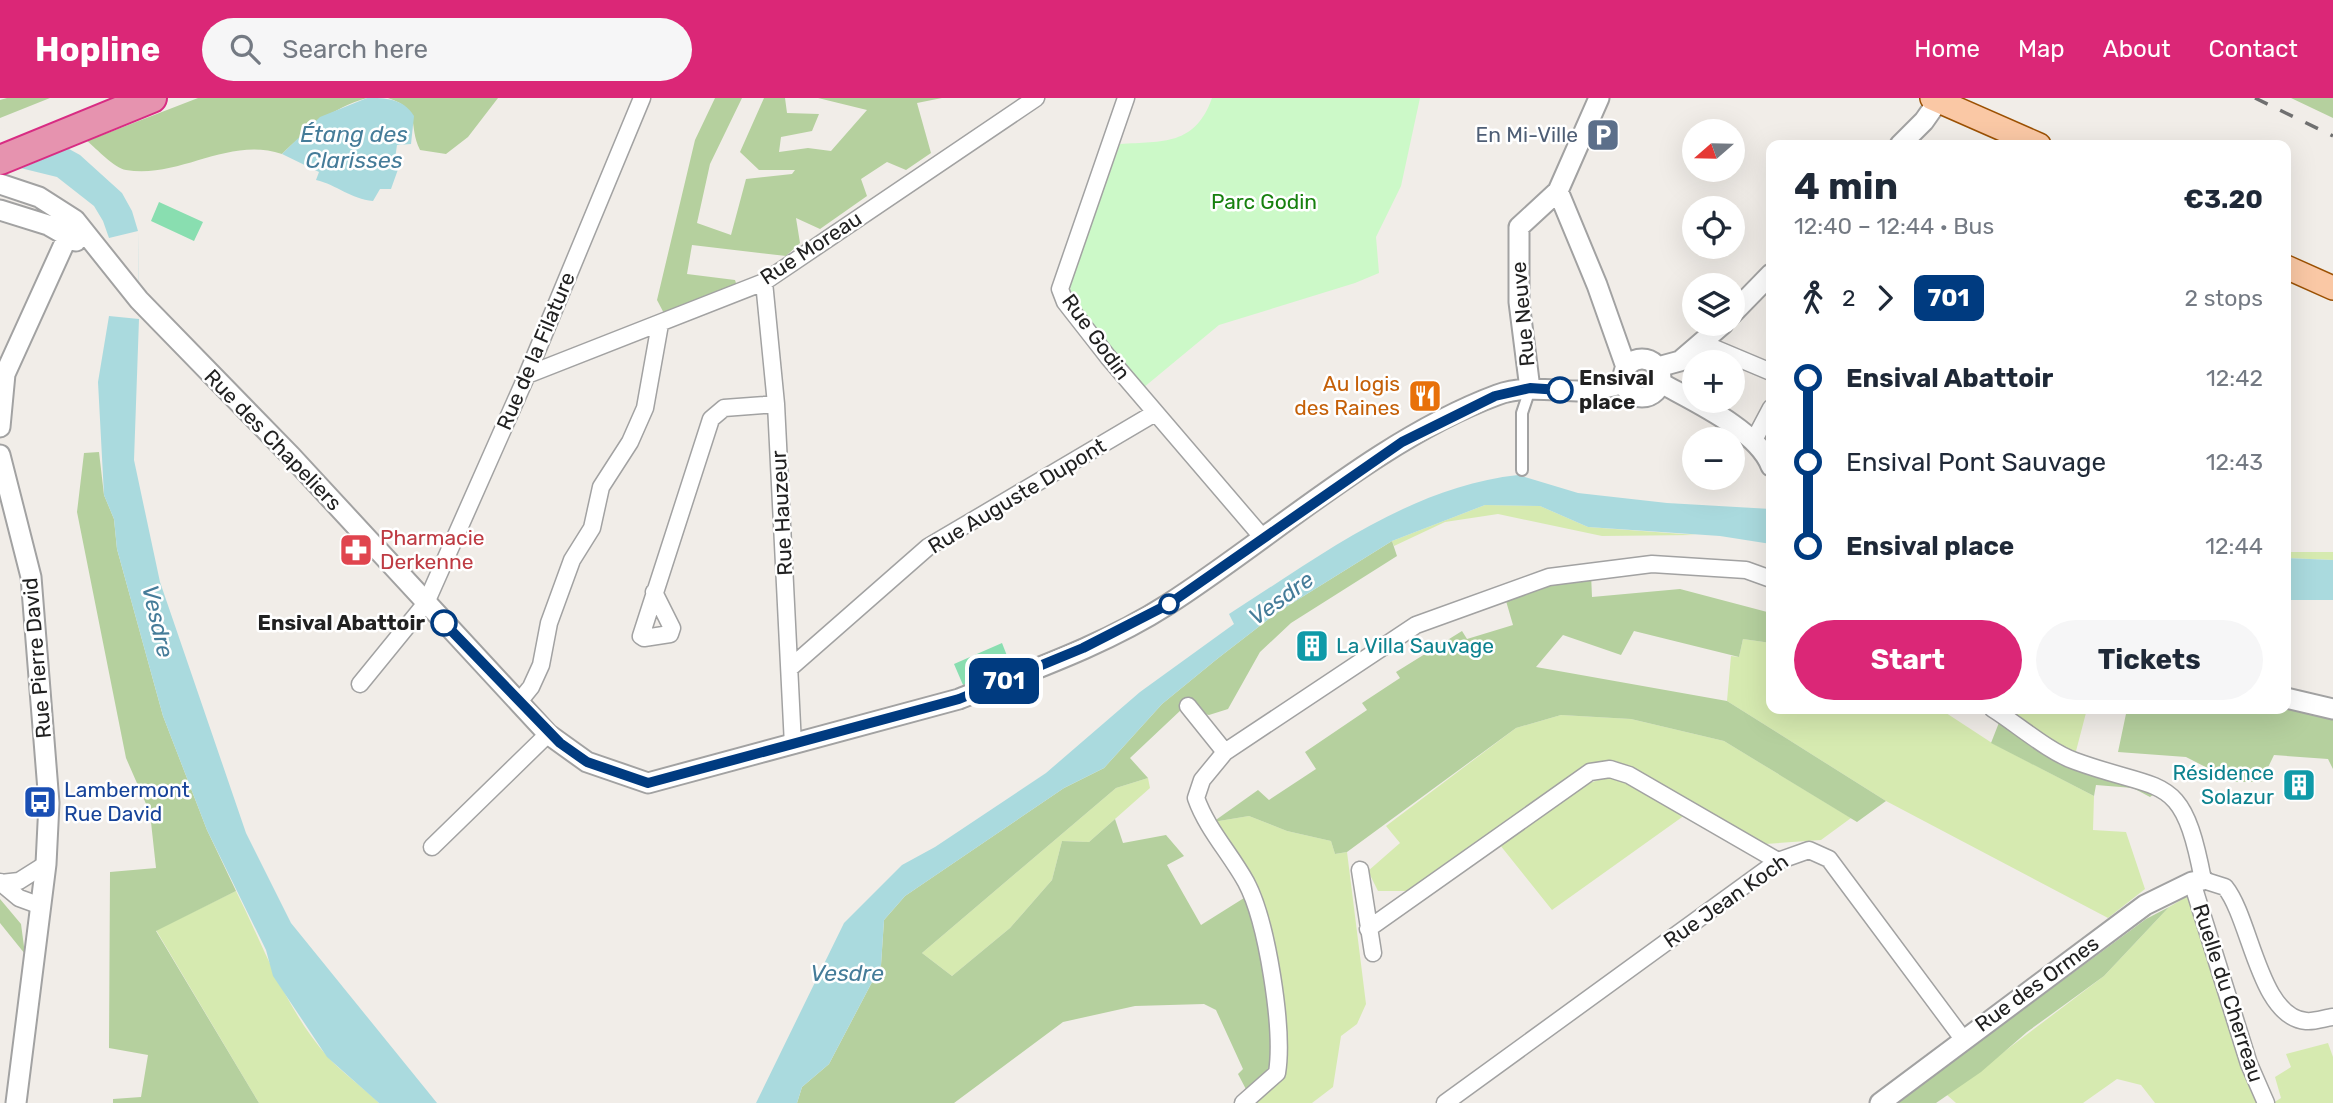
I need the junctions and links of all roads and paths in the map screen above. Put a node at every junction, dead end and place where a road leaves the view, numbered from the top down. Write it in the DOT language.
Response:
graph roads {
  1 [pos="98,98"];
  2 [pos="642,98"];
  3 [pos="1036,98"];
  4 [pos="1126,98"];
  5 [pos="1599,98"];
  6 [pos="146,100"];
  7 [pos="1935,100"];
  8 [pos="0,139"];
  9 [pos="1905,140"];
  10 [pos="2027,140"];
  11 [pos="0,160"];
  12 [pos="0,184"];
  13 [pos="1558,191"];
  14 [pos="0,210"];
  15 [pos="70,228"];
  16 [pos="2291,273"];
  17 [pos="1766,279"];
  18 [pos="764,282"];
  19 [pos="2333,288"];
  20 [pos="1745,301"];
  21 [pos="660,324"];
  22 [pos="1710,336"];
  23 [pos="1702,343"];
  24 [pos="1766,370"];
  25 [pos="527,374"];
  26 [pos="1625,375"];
  27 [pos="1660,375"];
  28 [pos="1530,388"];
  29 [pos="776,404"];
  30 [pos="1155,413"];
  31 [pos="1766,417"];
  32 [pos="0,427"];
  33 [pos="1753,442"];
  34 [pos="0,455"];
  35 [pos="1766,458"];
  36 [pos="1521,470"];
  37 [pos="1263,538"];
  38 [pos="1766,577"];
  39 [pos="654,592"];
  40 [pos="425,603"];
  41 [pos="790,668"];
  42 [pos="360,684"];
  43 [pos="2291,699"];
  44 [pos="518,703"];
  45 [pos="1188,706"];
  46 [pos="2333,709"];
  47 [pos="2001,714"];
  48 [pos="548,734"];
  49 [pos="793,746"];
  50 [pos="1225,752"];
  51 [pos="432,847"];
  52 [pos="1778,861"];
  53 [pos="46,864"];
  54 [pos="1360,870"];
  55 [pos="2197,881"];
  56 [pos="1,882"];
  57 [pos="41,906"];
  58 [pos="1368,929"];
  59 [pos="1373,953"];
  60 [pos="2333,1017"];
  61 [pos="1964,1039"];
  62 [pos="16,1103"];
  63 [pos="1243,1103"];
  64 [pos="1445,1103"];
  65 [pos="1880,1103"];
  66 [pos="2266,1103"];
  1 -- 8 [label="highway"];
  2 -- 25 [label="street, Rue de la Filature"];
  3 -- 18 [label="street, Rue Moreau"];
  4 -- 30 [label="street, Rue Godin"];
  5 -- 13 [label="street"];
  6 -- 11 [label="highway"];
  7 -- 9 [label="street"];
  7 -- 10 [label="main road"];
  12 -- 15 [label="street"];
  13 -- 26 [label="street"];
  13 -- 28 [label="street, Rue Neuve"];
  14 -- 15 [label="street"];
  15 -- 32 [label="street"];
  15 -- 40 [label="street, Rue des Chapeliers"];
  16 -- 19 [label="main road"];
  17 -- 20 [label="street"];
  18 -- 21 [label="street, Rue Moreau"];
  18 -- 29 [label="street, Rue Hauzeur"];
  21 -- 25 [label="street, Rue Moreau"];
  21 -- 44 [label="street"];
  22 -- 23 [label="street"];
  23 -- 24 [label="street"];
  23 -- 27 [label="street"];
  25 -- 40 [label="street, Rue de la Filature"];
  26 -- 27 [label="street"];
  26 -- 27 [label="street"];
  26 -- 28 [label="street, Rue des Chapeliers"];
  27 -- 33 [label="street"];
  28 -- 36 [label="street"];
  28 -- 37 [label="street, Rue des Chapeliers"];
  29 -- 39 [label="street"];
  29 -- 41 [label="street, Rue Hauzeur"];
  30 -- 37 [label="street, Rue Godin"];
  30 -- 41 [label="street, Rue Auguste Dupont"];
  31 -- 33 [label="street"];
  33 -- 35 [label="street"];
  34 -- 53 [label="street, Rue Pierre David"];
  37 -- 49 [label="street, Rue des Chapeliers"];
  38 -- 50 [label="street"];
  40 -- 42 [label="street, Rue de la Filature"];
  40 -- 44 [label="street, Rue des Chapeliers"];
  41 -- 49 [label="street, Rue Hauzeur"];
  43 -- 46 [label="street"];
  44 -- 48 [label="street, Rue des Chapeliers"];
  45 -- 50 [label="street"];
  47 -- 55 [label="street, Ruelle du Cherreau"];
  48 -- 49 [label="street, Rue des Chapeliers"];
  48 -- 51 [label="street"];
  50 -- 63 [label="street"];
  52 -- 58 [label="street"];
  52 -- 61 [label="street, Rue Jean Koch"];
  52 -- 64 [label="street, Rue Jean Koch"];
  53 -- 56 [label="street"];
  53 -- 57 [label="street, Rue Pierre David"];
  54 -- 58 [label="street"];
  55 -- 60 [label="street"];
  55 -- 61 [label="street, Rue des Ormes"];
  55 -- 66 [label="street, Ruelle du Cherreau"];
  56 -- 57 [label="street"];
  57 -- 62 [label="street, Rue Pierre David"];
  58 -- 59 [label="street"];
  61 -- 65 [label="street, Rue des Ormes"];
}
